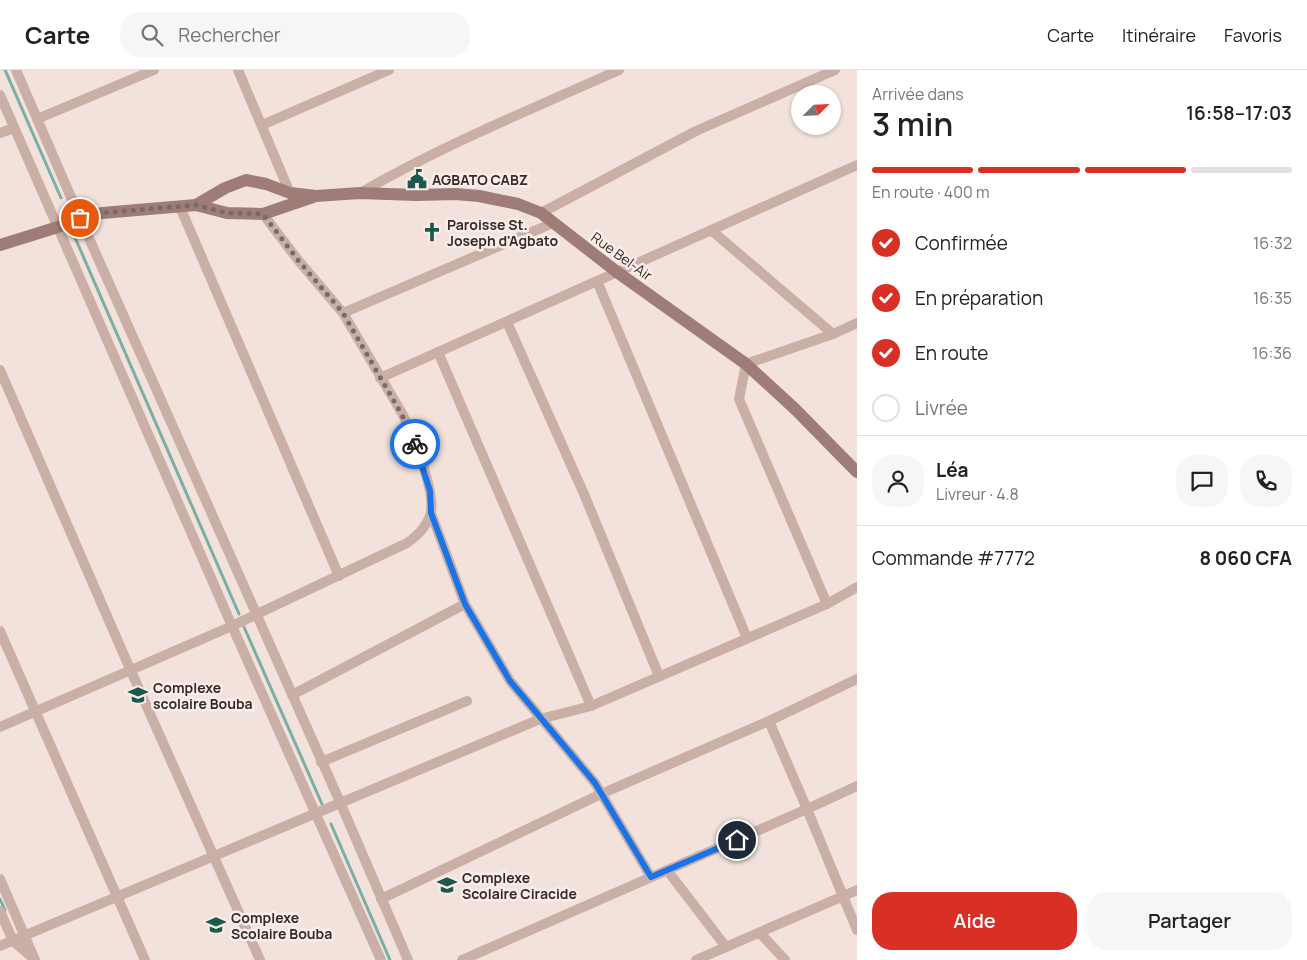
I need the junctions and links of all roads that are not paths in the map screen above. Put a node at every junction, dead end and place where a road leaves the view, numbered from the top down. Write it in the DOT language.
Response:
graph roads {
  1 [pos="16,70"];
  2 [pos="154,70"];
  3 [pos="238,70"];
  4 [pos="389,70"];
  5 [pos="619,70"];
  6 [pos="835,70"];
  7 [pos="0,96"];
  8 [pos="37,119"];
  9 [pos="262,125"];
  10 [pos="14,128"];
  11 [pos="0,133"];
  12 [pos="857,164"];
  13 [pos="290,192"];
  14 [pos="360,193"];
  15 [pos="316,196"];
  16 [pos="196,205"];
  17 [pos="180,207"];
  18 [pos="541,213"];
  19 [pos="263,214"];
  20 [pos="80,218"];
  21 [pos="552,223"];
  22 [pos="58,227"];
  23 [pos="711,230"];
  24 [pos="0,245"];
  25 [pos="617,272"];
  26 [pos="597,281"];
  27 [pos="343,313"];
  28 [pos="507,322"];
  29 [pos="857,323"];
  30 [pos="833,334"];
  31 [pos="438,352"];
  32 [pos="746,364"];
  33 [pos="0,370"];
  34 [pos="380,378"];
  35 [pos="857,472"];
  36 [pos="431,513"];
  37 [pos="339,576"];
  38 [pos="857,587"];
  39 [pos="465,604"];
  40 [pos="827,604"];
  41 [pos="256,614"];
  42 [pos="232,626"];
  43 [pos="0,631"];
  44 [pos="747,638"];
  45 [pos="130,669"];
  46 [pos="660,676"];
  47 [pos="857,679"];
  48 [pos="292,695"];
  49 [pos="467,701"];
  50 [pos="591,706"];
  51 [pos="35,711"];
  52 [pos="540,719"];
  53 [pos="769,721"];
  54 [pos="0,727"];
  55 [pos="321,762"];
  56 [pos="857,786"];
  57 [pos="601,794"];
  58 [pos="340,802"];
  59 [pos="808,809"];
  60 [pos="316,812"];
  61 [pos="215,854"];
  62 [pos="667,870"];
  63 [pos="651,877"];
  64 [pos="0,879"];
  65 [pos="857,890"];
  66 [pos="118,896"];
  67 [pos="843,896"];
  68 [pos="381,899"];
  69 [pos="0,911"];
  70 [pos="857,930"];
  71 [pos="760,932"];
  72 [pos="25,935"];
  73 [pos="13,941"];
  74 [pos="0,946"];
  75 [pos="726,947"];
  76 [pos="145,960"];
  77 [pos="260,960"];
  78 [pos="381,960"];
  79 [pos="408,960"];
  80 [pos="462,960"];
  81 [pos="696,960"];
  82 [pos="785,960"];
  1 -- 8 [label="street"];
  2 -- 8 [label="street"];
  3 -- 9 [label="street"];
  4 -- 9 [label="street"];
  5 -- 14 [label="street"];
  6 -- 18 [label="street"];
  7 -- 10 [label="street"];
  8 -- 20 [label="street"];
  9 -- 13 [label="street"];
  10 -- 11 [label="street"];
  10 -- 22 [label="street"];
  12 -- 23 [label="street"];
  13 -- 15 [label="main road, Rue Bel-Air"];
  13 -- 16 [label="main road, Rue Bel-Air"];
  14 -- 15 [label="main road, Rue Bel-Air"];
  14 -- 18 [label="main road, Rue Bel-Air"];
  15 -- 19 [label="main road, Rue Bel-Air"];
  16 -- 17 [label="main road, Rue Bel-Air"];
  16 -- 19 [label="main road, Rue Bel-Air"];
  17 -- 20 [label="main road, Rue Bel-Air"];
  17 -- 37 [label="street"];
  18 -- 21 [label="main road, Rue Bel-Air"];
  19 -- 27 [label="street"];
  20 -- 22 [label="main road, Rue Bel-Air"];
  20 -- 41 [label="street"];
  21 -- 25 [label="main road, Rue Bel-Air"];
  21 -- 27 [label="street"];
  22 -- 24 [label="main road, Rue Bel-Air"];
  22 -- 42 [label="street"];
  23 -- 25 [label="street"];
  23 -- 30 [label="street"];
  25 -- 26 [label="street"];
  25 -- 32 [label="main road, Rue Bel-Air"];
  26 -- 28 [label="street"];
  26 -- 44 [label="street"];
  27 -- 34 [label="street"];
  28 -- 31 [label="street"];
  28 -- 46 [label="street"];
  29 -- 30 [label="street"];
  30 -- 32 [label="street"];
  31 -- 34 [label="street"];
  31 -- 50 [label="street"];
  32 -- 35 [label="main road, Rue Bel-Air"];
  32 -- 40 [label="street"];
  33 -- 45 [label="street"];
  34 -- 36 [label="street"];
  36 -- 37 [label="street"];
  36 -- 39 [label="street"];
  37 -- 41 [label="street"];
  38 -- 40 [label="street"];
  39 -- 48 [label="street"];
  39 -- 52 [label="street"];
  40 -- 44 [label="street"];
  41 -- 42 [label="street"];
  41 -- 48 [label="street"];
  42 -- 45 [label="street"];
  42 -- 60 [label="street"];
  43 -- 51 [label="street"];
  44 -- 46 [label="street"];
  45 -- 51 [label="street"];
  45 -- 61 [label="street"];
  46 -- 50 [label="street"];
  47 -- 53 [label="street"];
  48 -- 55 [label="street"];
  49 -- 55 [label="street"];
  50 -- 52 [label="street"];
  51 -- 54 [label="street"];
  51 -- 66 [label="street"];
  52 -- 57 [label="street"];
  52 -- 58 [label="street"];
  53 -- 57 [label="street"];
  53 -- 59 [label="street"];
  55 -- 58 [label="street"];
  56 -- 59 [label="street"];
  57 -- 63 [label="street"];
  57 -- 68 [label="street"];
  58 -- 60 [label="street"];
  58 -- 68 [label="street"];
  59 -- 62 [label="street"];
  59 -- 67 [label="street"];
  60 -- 61 [label="street"];
  60 -- 78 [label="street"];
  61 -- 66 [label="street"];
  61 -- 77 [label="street"];
  62 -- 63 [label="street"];
  62 -- 75 [label="street"];
  63 -- 80 [label="street"];
  64 -- 72 [label="street"];
  65 -- 67 [label="street"];
  66 -- 72 [label="street"];
  66 -- 76 [label="street"];
  67 -- 70 [label="street"];
  67 -- 71 [label="street"];
  68 -- 79 [label="street"];
  69 -- 73 [label="street"];
  71 -- 75 [label="street"];
  71 -- 82 [label="street"];
  72 -- 73 [label="street"];
  72 -- 73 [label="street"];
  73 -- 74 [label="street"];
  75 -- 81 [label="street"];
}
